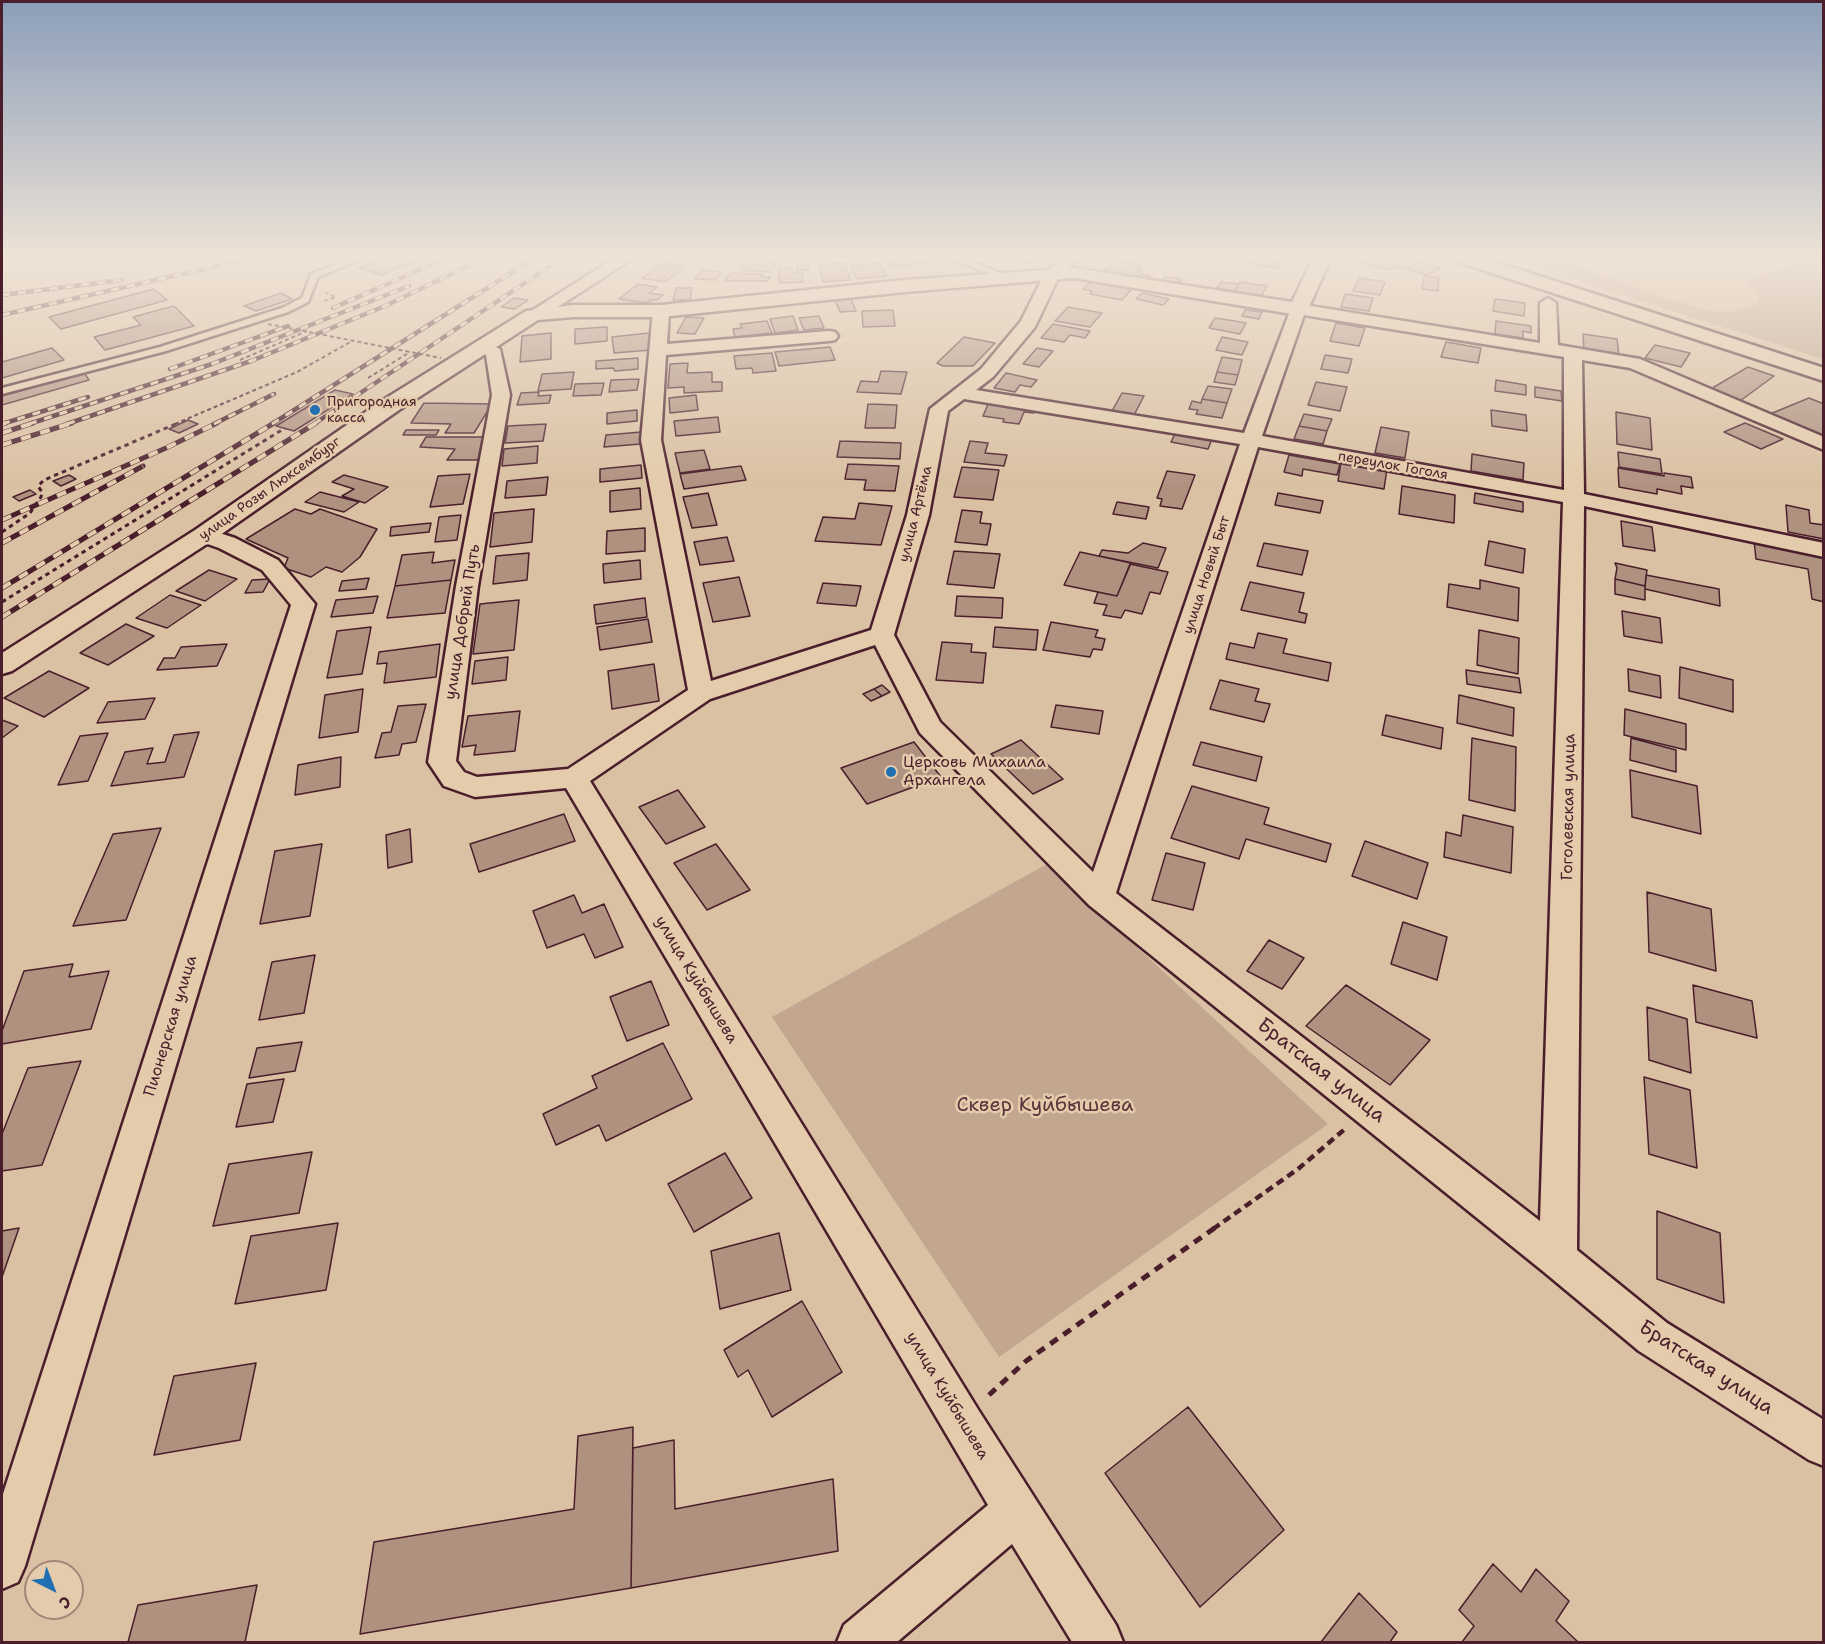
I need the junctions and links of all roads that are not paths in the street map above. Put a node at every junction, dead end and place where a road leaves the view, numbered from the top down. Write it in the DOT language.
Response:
graph roads {
  1 [pos="214,333"];
  2 [pos="505,333"];
  3 [pos="660,333"];
  4 [pos="1021,333"];
  5 [pos="1290,333"];
  6 [pos="1443,333"];
  7 [pos="1556,333"];
  8 [pos="1694,333"];
  9 [pos="829,336"];
  10 [pos="484,346"];
  11 [pos="659,351"];
  12 [pos="1561,352"];
  13 [pos="1824,375"];
  14 [pos="2,392"];
  15 [pos="961,393"];
  16 [pos="1251,441"];
  17 [pos="1824,444"];
  18 [pos="1574,498"];
  19 [pos="204,535"];
  20 [pos="1824,550"];
  21 [pos="882,634"];
  22 [pos="2,665"];
  23 [pos="701,693"];
  24 [pos="574,778"];
  25 [pos="1100,897"];
  26 [pos="1558,1259"];
  27 [pos="1824,1444"];
  28 [pos="1016,1511"];
  29 [pos="2,1566"];
  30 [pos="861,1642"];
  31 [pos="1099,1642"];
  1 -- 14 [label="lane"];
  2 -- 10 [label="street, улица Розы Люксембург"];
  3 -- 11 [label="street"];
  4 -- 15 [label="street, улица Артёма"];
  5 -- 16 [label="street, улица Новый Быт"];
  6 -- 12 [label="street"];
  7 -- 12 [label="street, Гоголевская улица"];
  8 -- 13 [label="street"];
  9 -- 11 [label="street"];
  10 -- 19 [label="street, улица Розы Люксембург"];
  10 -- 24 [label="street, улица Добрый Путь"];
  11 -- 23 [label="street"];
  12 -- 17 [label="street"];
  12 -- 18 [label="street, Гоголевская улица"];
  15 -- 16 [label="street, переулок Гоголя"];
  15 -- 21 [label="street, улица Артёма"];
  16 -- 18 [label="street, переулок Гоголя"];
  16 -- 25 [label="street, улица Новый Быт"];
  18 -- 20 [label="street, переулок Гоголя"];
  18 -- 26 [label="street, Гоголевская улица"];
  19 -- 22 [label="street, улица Розы Люксембург"];
  19 -- 29 [label="street, Пионерская улица"];
  21 -- 23 [label="street"];
  21 -- 25 [label="street, Братская улица"];
  23 -- 24 [label="street"];
  24 -- 28 [label="street, улица Куйбышева"];
  25 -- 26 [label="street, Братская улица"];
  26 -- 27 [label="street, Братская улица"];
  28 -- 30 [label="street"];
  28 -- 31 [label="street, улица Куйбышева"];
}
